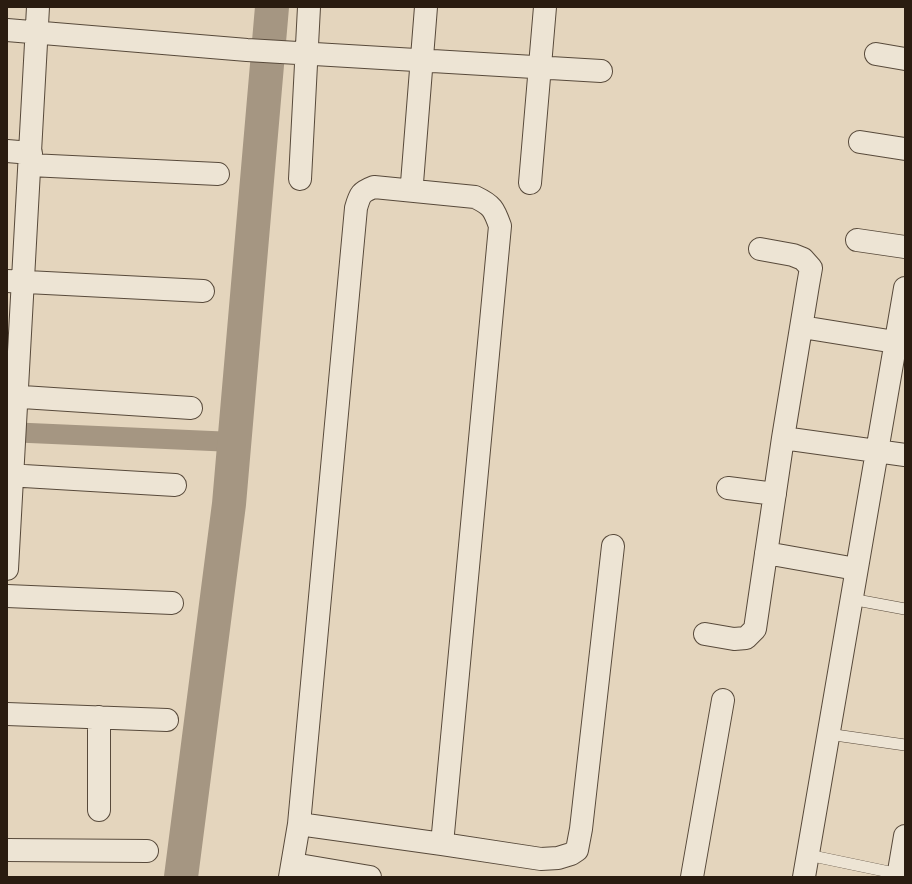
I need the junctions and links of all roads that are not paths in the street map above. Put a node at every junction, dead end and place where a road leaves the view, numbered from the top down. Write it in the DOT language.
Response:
graph roads {
  1 [pos="38,7"];
  2 [pos="309,7"];
  3 [pos="426,7"];
  4 [pos="545,7"];
  5 [pos="7,30"];
  6 [pos="36,33"];
  7 [pos="295,53"];
  8 [pos="876,54"];
  9 [pos="905,59"];
  10 [pos="422,60"];
  11 [pos="540,67"];
  12 [pos="601,71"];
  13 [pos="860,142"];
  14 [pos="905,149"];
  15 [pos="7,151"];
  16 [pos="31,159"];
  17 [pos="218,174"];
  18 [pos="300,179"];
  19 [pos="412,183"];
  20 [pos="530,183"];
  21 [pos="856,240"];
  22 [pos="905,247"];
  23 [pos="760,249"];
  24 [pos="15,282"];
  25 [pos="905,288"];
  26 [pos="203,291"];
  27 [pos="902,320"];
  28 [pos="802,327"];
  29 [pos="896,342"];
  30 [pos="13,402"];
  31 [pos="192,408"];
  32 [pos="783,438"];
  33 [pos="876,450"];
  34 [pos="905,455"];
  35 [pos="10,475"];
  36 [pos="175,485"];
  37 [pos="728,488"];
  38 [pos="775,494"];
  39 [pos="613,546"];
  40 [pos="766,553"];
  41 [pos="7,569"];
  42 [pos="856,569"];
  43 [pos="7,596"];
  44 [pos="851,599"];
  45 [pos="172,603"];
  46 [pos="905,609"];
  47 [pos="705,634"];
  48 [pos="723,700"];
  49 [pos="7,714"];
  50 [pos="99,717"];
  51 [pos="167,720"];
  52 [pos="828,734"];
  53 [pos="905,745"];
  54 [pos="99,810"];
  55 [pos="299,824"];
  56 [pos="442,844"];
  57 [pos="904,846"];
  58 [pos="7,850"];
  59 [pos="146,852"];
  60 [pos="808,855"];
  61 [pos="291,870"];
  62 [pos="898,875"];
  63 [pos="370,877"];
  64 [pos="692,877"];
  65 [pos="804,877"];
  1 -- 6 [label="street"];
  2 -- 7 [label="street"];
  3 -- 10 [label="street"];
  4 -- 11 [label="street"];
  5 -- 6 [label="street"];
  6 -- 7 [label="street"];
  6 -- 16 [label="street"];
  7 -- 10 [label="street"];
  7 -- 18 [label="street"];
  8 -- 9 [label="street"];
  10 -- 11 [label="street"];
  10 -- 19 [label="street"];
  11 -- 12 [label="street"];
  11 -- 20 [label="street"];
  13 -- 14 [label="street"];
  15 -- 16 [label="street"];
  16 -- 17 [label="street"];
  16 -- 24 [label="street"];
  21 -- 22 [label="street"];
  23 -- 28 [label="street"];
  24 -- 26 [label="street"];
  24 -- 30 [label="street"];
  25 -- 27 [label="street"];
  27 -- 29 [label="street"];
  28 -- 29 [label="street"];
  28 -- 32 [label="street"];
  29 -- 33 [label="street"];
  30 -- 31 [label="street"];
  30 -- 35 [label="street"];
  32 -- 33 [label="street"];
  32 -- 38 [label="street"];
  33 -- 34 [label="street"];
  33 -- 42 [label="street"];
  35 -- 36 [label="street"];
  35 -- 41 [label="street"];
  37 -- 38 [label="street"];
  38 -- 40 [label="street"];
  39 -- 56 [label="street"];
  40 -- 42 [label="street"];
  40 -- 47 [label="street"];
  42 -- 44 [label="street"];
  43 -- 45 [label="street"];
  44 -- 46 [label="lane"];
  44 -- 52 [label="street"];
  48 -- 64 [label="street"];
  49 -- 50 [label="street"];
  50 -- 51 [label="street"];
  50 -- 54 [label="street"];
  52 -- 53 [label="lane"];
  52 -- 60 [label="street"];
  55 -- 56 [label="street"];
  55 -- 56 [label="street"];
  55 -- 61 [label="street"];
  57 -- 62 [label="street"];
  58 -- 59 [label="street"];
  60 -- 62 [label="lane"];
  60 -- 65 [label="street"];
  61 -- 63 [label="street"];
}
